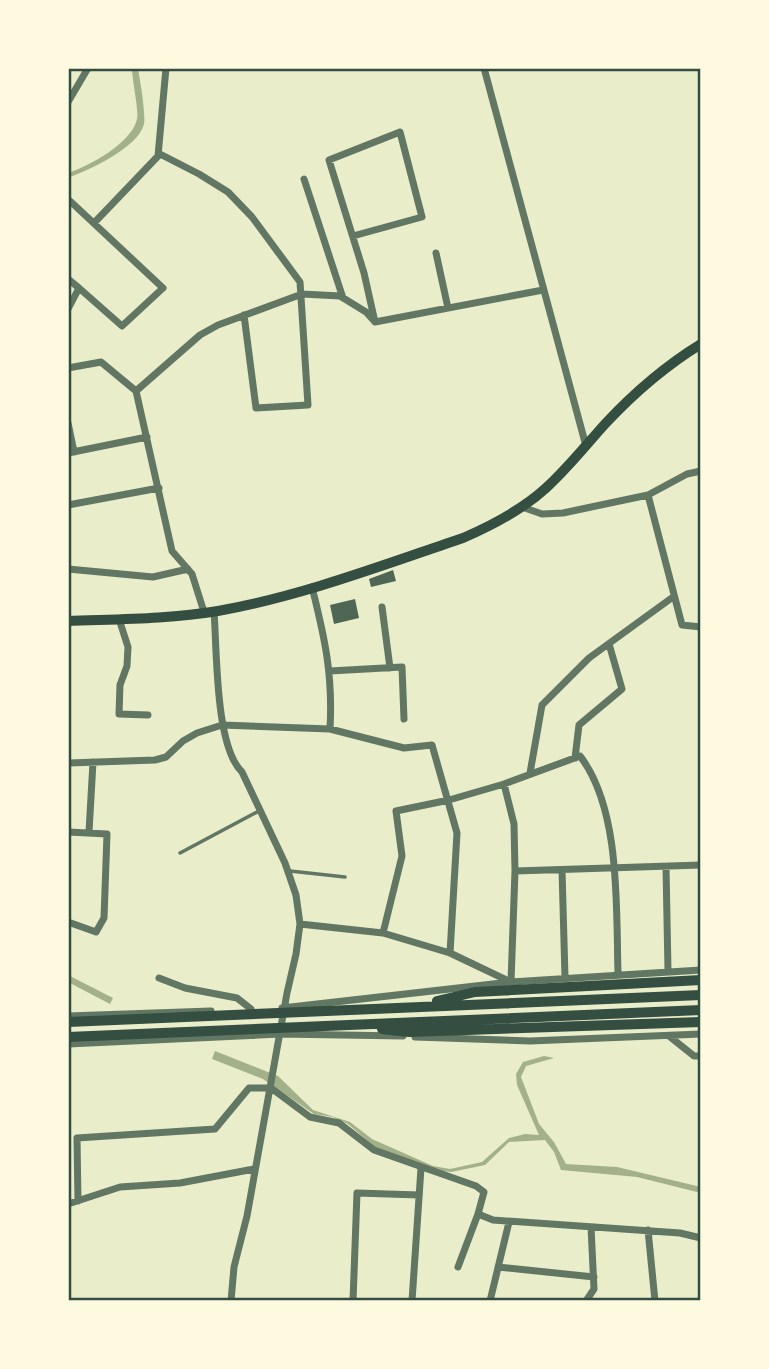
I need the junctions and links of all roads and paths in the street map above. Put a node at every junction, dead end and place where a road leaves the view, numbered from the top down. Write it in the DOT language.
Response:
graph roads {
  1 [pos="88,68"];
  2 [pos="166,68"];
  3 [pos="484,68"];
  4 [pos="68,102"];
  5 [pos="158,156"];
  6 [pos="304,179"];
  7 [pos="68,201"];
  8 [pos="94,223"];
  9 [pos="353,236"];
  10 [pos="436,253"];
  11 [pos="68,279"];
  12 [pos="79,288"];
  13 [pos="543,290"];
  14 [pos="302,294"];
  15 [pos="343,298"];
  16 [pos="448,308"];
  17 [pos="68,309"];
  18 [pos="244,315"];
  19 [pos="375,323"];
  20 [pos="701,344"];
  21 [pos="68,368"];
  22 [pos="136,391"];
  23 [pos="68,423"];
  24 [pos="147,438"];
  25 [pos="586,446"];
  26 [pos="71,452"];
  27 [pos="701,471"];
  28 [pos="159,488"];
  29 [pos="648,495"];
  30 [pos="68,505"];
  31 [pos="522,507"];
  32 [pos="68,569"];
  33 [pos="188,569"];
  34 [pos="312,587"];
  35 [pos="673,597"];
  36 [pos="382,607"];
  37 [pos="209,612"];
  38 [pos="119,619"];
  39 [pos="68,621"];
  40 [pos="701,627"];
  41 [pos="609,644"];
  42 [pos="390,668"];
  43 [pos="330,671"];
  44 [pos="148,715"];
  45 [pos="404,719"];
  46 [pos="222,726"];
  47 [pos="330,729"];
  48 [pos="575,758"];
  49 [pos="93,762"];
  50 [pos="69,763"];
  51 [pos="530,773"];
  52 [pos="503,784"];
  53 [pos="449,800"];
  54 [pos="261,810"];
  55 [pos="68,832"];
  56 [pos="89,832"];
  57 [pos="180,853"];
  58 [pos="701,865"];
  59 [pos="666,867"];
  60 [pos="614,869"];
  61 [pos="562,870"];
  62 [pos="288,871"];
  63 [pos="515,871"];
  64 [pos="345,877"];
  65 [pos="68,922"];
  66 [pos="300,924"];
  67 [pos="383,933"];
  68 [pos="450,953"];
  69 [pos="701,970"];
  70 [pos="668,971"];
  71 [pos="618,973"];
  72 [pos="565,977"];
  73 [pos="159,978"];
  74 [pos="701,980"];
  75 [pos="511,982"];
  76 [pos="701,995"];
  77 [pos="411,1007"];
  78 [pos="284,1008"];
  79 [pos="251,1009"];
  80 [pos="701,1010"];
  81 [pos="68,1016"];
  82 [pos="68,1022"];
  83 [pos="701,1022"];
  84 [pos="345,1025"];
  85 [pos="280,1034"];
  86 [pos="701,1034"];
  87 [pos="669,1035"];
  88 [pos="68,1037"];
  89 [pos="68,1044"];
  90 [pos="701,1056"];
  91 [pos="271,1088"];
  92 [pos="421,1168"];
  93 [pos="254,1170"];
  94 [pos="419,1195"];
  95 [pos="78,1201"];
  96 [pos="68,1204"];
  97 [pos="478,1214"];
  98 [pos="509,1222"];
  99 [pos="591,1227"];
  100 [pos="648,1230"];
  101 [pos="701,1238"];
  102 [pos="458,1266"];
  103 [pos="498,1267"];
  104 [pos="594,1277"];
  105 [pos="231,1301"];
  106 [pos="353,1301"];
  107 [pos="412,1301"];
  108 [pos="490,1301"];
  109 [pos="586,1301"];
  110 [pos="656,1301"];
  1 -- 4 [label="street"];
  2 -- 5 [label="street"];
  3 -- 13 [label="street"];
  5 -- 8 [label="street"];
  5 -- 14 [label="street"];
  6 -- 15 [label="street"];
  7 -- 8 [label="street"];
  8 -- 12 [label="street"];
  9 -- 9 [label="street"];
  9 -- 19 [label="street"];
  10 -- 16 [label="street"];
  11 -- 12 [label="street"];
  12 -- 17 [label="street"];
  13 -- 16 [label="street"];
  13 -- 25 [label="street"];
  14 -- 15 [label="street"];
  14 -- 18 [label="street"];
  14 -- 18 [label="street"];
  15 -- 19 [label="street"];
  16 -- 19 [label="street"];
  18 -- 22 [label="street"];
  20 -- 25 [label="highway"];
  21 -- 22 [label="street"];
  22 -- 24 [label="street"];
  23 -- 26 [label="street"];
  24 -- 26 [label="street"];
  24 -- 28 [label="street"];
  25 -- 31 [label="highway"];
  27 -- 29 [label="street"];
  28 -- 30 [label="street"];
  28 -- 33 [label="street"];
  29 -- 31 [label="street"];
  29 -- 35 [label="street"];
  31 -- 34 [label="highway"];
  32 -- 33 [label="street"];
  33 -- 37 [label="street"];
  34 -- 37 [label="highway"];
  34 -- 43 [label="street"];
  35 -- 40 [label="street"];
  35 -- 41 [label="street"];
  36 -- 42 [label="street"];
  37 -- 38 [label="highway"];
  37 -- 46 [label="street"];
  38 -- 39 [label="highway"];
  38 -- 44 [label="street"];
  41 -- 48 [label="street"];
  41 -- 51 [label="street"];
  42 -- 43 [label="street"];
  42 -- 45 [label="street"];
  43 -- 47 [label="street"];
  46 -- 47 [label="street"];
  46 -- 49 [label="street"];
  46 -- 54 [label="street"];
  47 -- 53 [label="street"];
  48 -- 51 [label="street"];
  48 -- 60 [label="street"];
  49 -- 50 [label="street"];
  49 -- 56 [label="street"];
  51 -- 52 [label="street"];
  52 -- 53 [label="street"];
  52 -- 63 [label="street"];
  53 -- 67 [label="street"];
  53 -- 68 [label="street"];
  54 -- 57 [label="lane"];
  54 -- 62 [label="street"];
  55 -- 56 [label="street"];
  56 -- 65 [label="street"];
  58 -- 59 [label="street"];
  59 -- 60 [label="street"];
  59 -- 70 [label="street"];
  60 -- 61 [label="street"];
  60 -- 71 [label="street"];
  61 -- 63 [label="street"];
  61 -- 72 [label="street"];
  62 -- 64 [label="lane"];
  62 -- 66 [label="street"];
  63 -- 75 [label="street"];
  66 -- 67 [label="street"];
  66 -- 78 [label="street"];
  67 -- 68 [label="street"];
  68 -- 75 [label="street"];
  69 -- 70 [label="street"];
  70 -- 71 [label="street"];
  71 -- 72 [label="street"];
  72 -- 75 [label="street"];
  73 -- 79 [label="street"];
  74 -- 77 [label="highway"];
  75 -- 78 [label="street"];
  76 -- 77 [label="highway"];
  77 -- 82 [label="highway"];
  78 -- 79 [label="street"];
  78 -- 85 [label="street"];
  79 -- 81 [label="street"];
  80 -- 84 [label="highway"];
  83 -- 84 [label="highway"];
  84 -- 88 [label="highway"];
  85 -- 87 [label="street"];
  85 -- 89 [label="street"];
  85 -- 91 [label="street"];
  86 -- 87 [label="street"];
  87 -- 90 [label="street"];
  91 -- 92 [label="street"];
  91 -- 93 [label="street"];
  91 -- 95 [label="street"];
  92 -- 94 [label="street"];
  92 -- 97 [label="street"];
  93 -- 95 [label="street"];
  93 -- 105 [label="street"];
  94 -- 106 [label="street"];
  94 -- 107 [label="street"];
  95 -- 96 [label="street"];
  97 -- 98 [label="street"];
  97 -- 102 [label="street"];
  98 -- 99 [label="street"];
  98 -- 103 [label="street"];
  99 -- 100 [label="street"];
  99 -- 104 [label="street"];
  100 -- 101 [label="street"];
  100 -- 110 [label="street"];
  103 -- 104 [label="street"];
  103 -- 108 [label="street"];
  104 -- 109 [label="street"];
}
